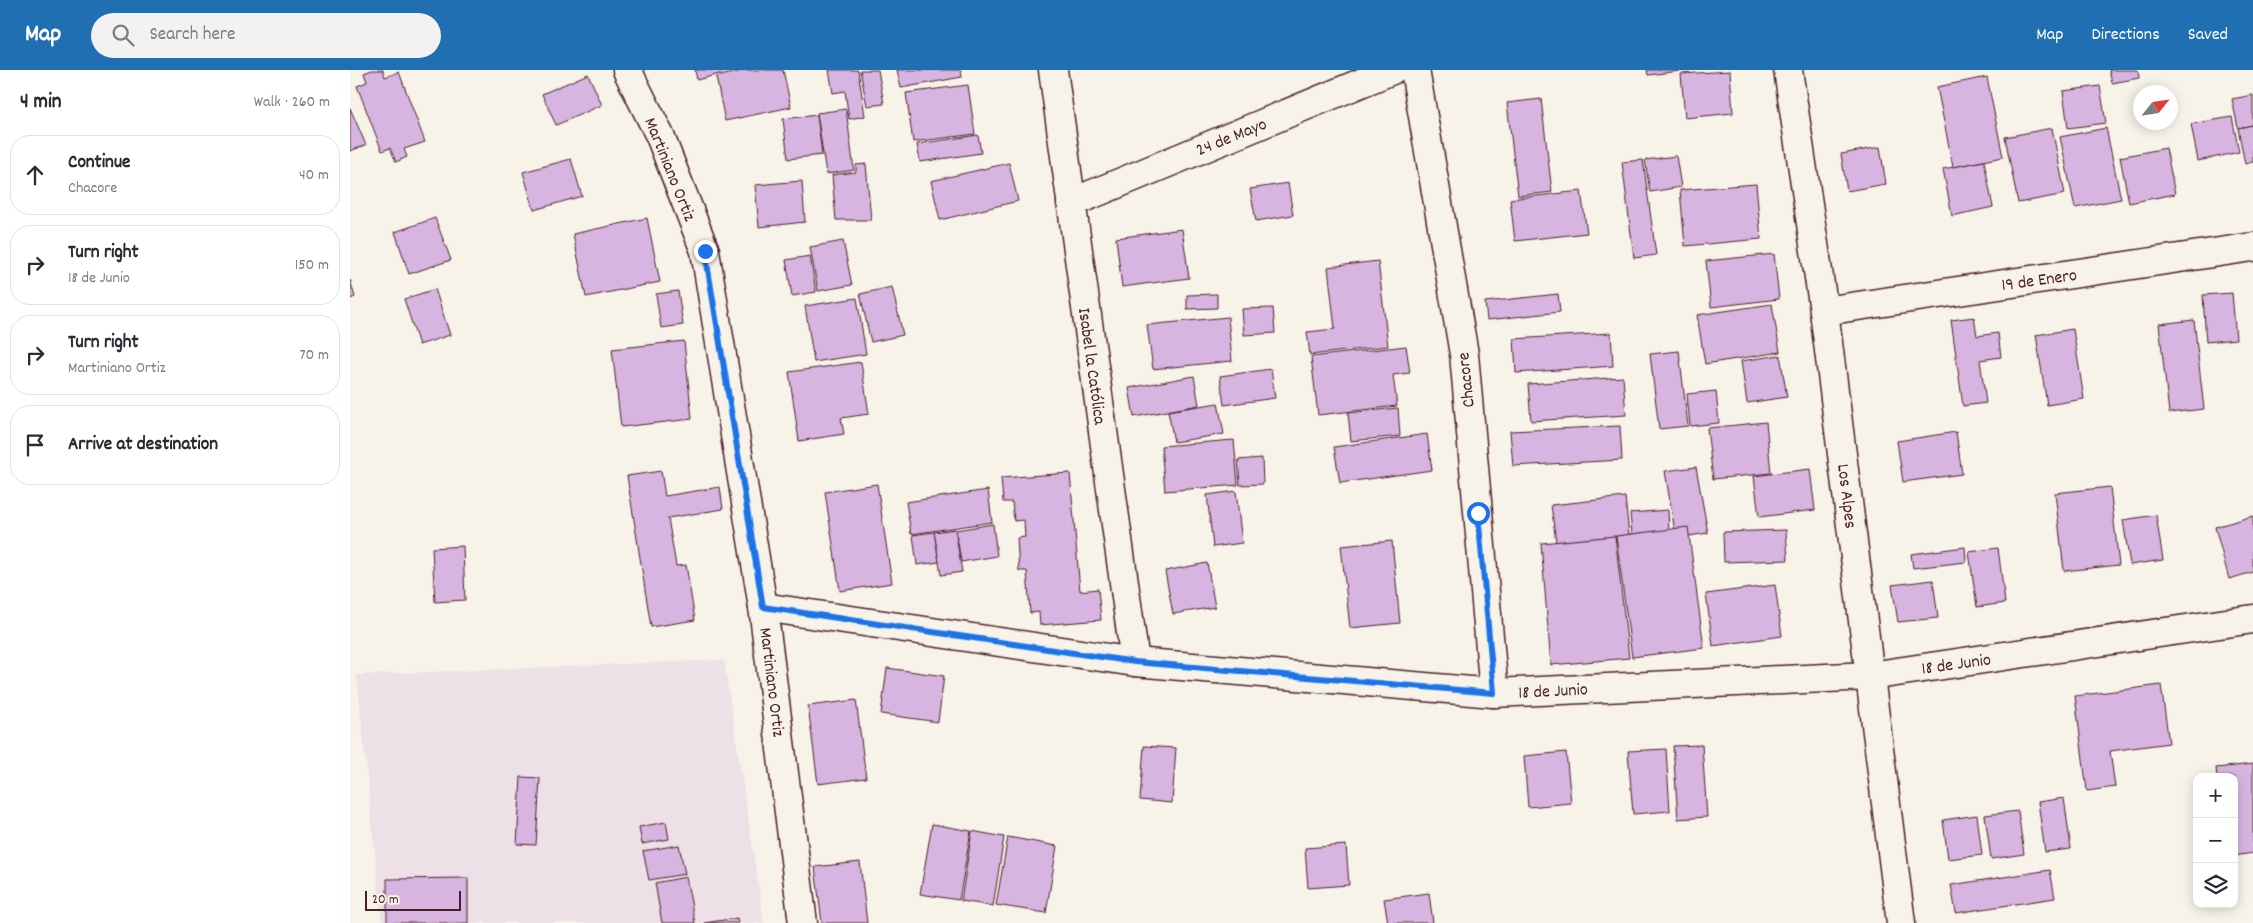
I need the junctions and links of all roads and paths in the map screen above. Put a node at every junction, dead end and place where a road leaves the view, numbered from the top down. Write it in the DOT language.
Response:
graph roads {
  1 [pos="627,70"];
  2 [pos="1053,70"];
  3 [pos="1392,70"];
  4 [pos="1415,70"];
  5 [pos="1788,70"];
  6 [pos="1070,203"];
  7 [pos="2253,247"];
  8 [pos="1824,311"];
  9 [pos="763,607"];
  10 [pos="2253,619"];
  11 [pos="1135,662"];
  12 [pos="1870,676"];
  13 [pos="1494,693"];
  14 [pos="803,923"];
  15 [pos="1901,923"];
  1 -- 9 [label="street, Martiniano Ortiz"];
  2 -- 6 [label="street, Isabel la Católica"];
  3 -- 6 [label="street, 24 de Mayo"];
  4 -- 13 [label="street, Chacore"];
  5 -- 8 [label="street, Los Alpes"];
  6 -- 11 [label="street, Isabel la Católica"];
  7 -- 8 [label="street, 19 de Enero"];
  8 -- 12 [label="street, Los Alpes"];
  9 -- 11 [label="street, 18 de Junio"];
  9 -- 14 [label="street, Martiniano Ortiz"];
  10 -- 12 [label="street, 18 de Junio"];
  11 -- 13 [label="street, 18 de Junio"];
  12 -- 13 [label="street, 18 de Junio"];
  12 -- 15 [label="street, Los Alpes"];
}
